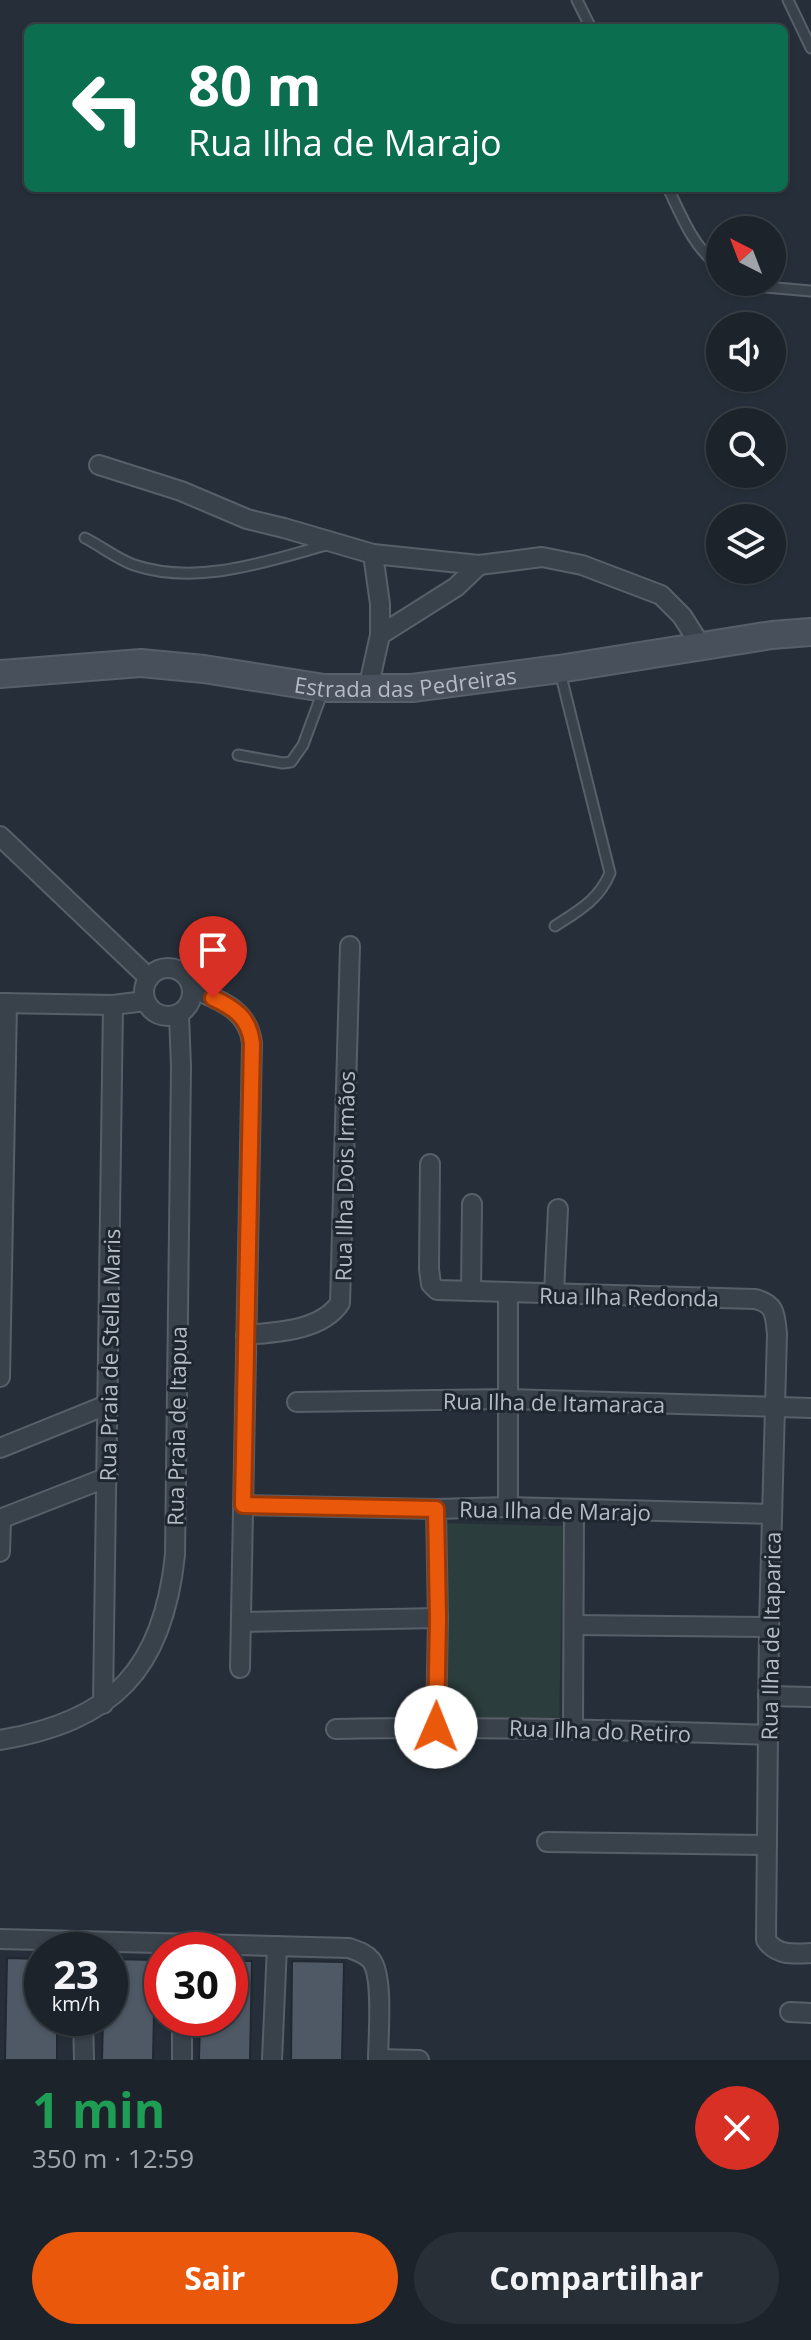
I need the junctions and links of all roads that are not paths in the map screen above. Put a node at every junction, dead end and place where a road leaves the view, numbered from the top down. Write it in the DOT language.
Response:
graph roads {
  1 [pos="577,0"];
  2 [pos="788,0"];
  3 [pos="589,24"];
  4 [pos="806,28"];
  5 [pos="811,48"];
  6 [pos="670,192"];
  7 [pos="706,256"];
  8 [pos="786,289"];
  9 [pos="811,291"];
  10 [pos="99,465"];
  11 [pos="85,538"];
  12 [pos="334,543"];
  13 [pos="373,554"];
  14 [pos="479,565"];
  15 [pos="811,632"];
  16 [pos="380,635"];
  17 [pos="701,646"];
  18 [pos="559,669"];
  19 [pos="0,674"];
  20 [pos="324,688"];
  21 [pos="368,689"];
  22 [pos="238,755"];
  23 [pos="0,836"];
  24 [pos="555,926"];
  25 [pos="350,946"];
  26 [pos="149,978"];
  27 [pos="192,988"];
  28 [pos="145,1001"];
  29 [pos="3,1003"];
  30 [pos="113,1005"];
  31 [pos="179,1015"];
  32 [pos="430,1164"];
  33 [pos="472,1204"];
  34 [pos="558,1209"];
  35 [pos="462,1291"];
  36 [pos="554,1293"];
  37 [pos="508,1294"];
  38 [pos="750,1299"];
  39 [pos="246,1335"];
  40 [pos="0,1377"];
  41 [pos="507,1399"];
  42 [pos="297,1402"];
  43 [pos="109,1404"];
  44 [pos="776,1406"];
  45 [pos="811,1408"];
  46 [pos="0,1448"];
  47 [pos="108,1477"];
  48 [pos="243,1505"];
  49 [pos="508,1507"];
  50 [pos="436,1509"];
  51 [pos="574,1510"];
  52 [pos="772,1514"];
  53 [pos="0,1519"];
  54 [pos="0,1552"];
  55 [pos="438,1618"];
  56 [pos="241,1622"];
  57 [pos="574,1625"];
  58 [pos="769,1627"];
  59 [pos="240,1668"];
  60 [pos="768,1696"];
  61 [pos="811,1697"];
  62 [pos="103,1704"];
  63 [pos="436,1727"];
  64 [pos="573,1728"];
  65 [pos="336,1729"];
  66 [pos="768,1735"];
  67 [pos="0,1740"];
  68 [pos="547,1842"];
  69 [pos="767,1845"];
  70 [pos="0,1939"];
  71 [pos="24,1941"];
  72 [pos="248,1946"];
  73 [pos="277,1946"];
  74 [pos="811,1953"];
  75 [pos="790,2012"];
  76 [pos="811,2013"];
  77 [pos="83,2036"];
  78 [pos="182,2036"];
  79 [pos="84,2060"];
  80 [pos="182,2060"];
  81 [pos="272,2060"];
  82 [pos="378,2060"];
  83 [pos="419,2060"];
  1 -- 3 [label="lane"];
  2 -- 4 [label="lane"];
  4 -- 5 [label="lane"];
  6 -- 7 [label="lane"];
  8 -- 9 [label="lane"];
  10 -- 12 [label="street"];
  11 -- 12 [label="lane"];
  12 -- 13 [label="street"];
  13 -- 14 [label="street"];
  13 -- 16 [label="street"];
  14 -- 16 [label="street"];
  14 -- 17 [label="street"];
  15 -- 17 [label="street, Estrada das Pedreiras"];
  16 -- 21 [label="street"];
  17 -- 18 [label="street, Estrada das Pedreiras"];
  18 -- 21 [label="street, Estrada das Pedreiras"];
  18 -- 24 [label="lane"];
  19 -- 20 [label="street, Estrada das Pedreiras"];
  20 -- 21 [label="street, Estrada das Pedreiras"];
  20 -- 22 [label="lane"];
  23 -- 26 [label="street"];
  25 -- 39 [label="street, Rua Ilha Dois Irmãos"];
  26 -- 27 [label="street"];
  26 -- 28 [label="street"];
  27 -- 31 [label="street"];
  27 -- 39 [label="street"];
  28 -- 30 [label="street"];
  28 -- 31 [label="street"];
  29 -- 30 [label="street"];
  29 -- 40 [label="street"];
  30 -- 43 [label="street, Rua Praia de Stella Maris"];
  31 -- 62 [label="street, Rua Praia de Itapua"];
  32 -- 35 [label="street"];
  33 -- 35 [label="street"];
  34 -- 36 [label="street"];
  35 -- 37 [label="street, Rua Ilha Redonda"];
  36 -- 37 [label="street, Rua Ilha Redonda"];
  36 -- 38 [label="street, Rua Ilha Redonda"];
  37 -- 41 [label="street"];
  38 -- 44 [label="street, Rua Ilha de Itaparica"];
  39 -- 48 [label="street"];
  41 -- 42 [label="street, Rua Ilha de Itamaraca"];
  41 -- 44 [label="street, Rua Ilha de Itamaraca"];
  41 -- 49 [label="street"];
  43 -- 46 [label="street"];
  43 -- 47 [label="street, Rua Praia de Stella Maris"];
  44 -- 45 [label="street, Rua Ilha de Itamaraca"];
  44 -- 52 [label="street, Rua Ilha de Itaparica"];
  47 -- 53 [label="street"];
  47 -- 62 [label="street, Rua Praia de Stella Maris"];
  48 -- 50 [label="street, Rua Ilha de Marajo"];
  48 -- 56 [label="street"];
  49 -- 50 [label="street, Rua Ilha de Marajo"];
  49 -- 51 [label="street, Rua Ilha de Marajo"];
  50 -- 55 [label="street"];
  51 -- 52 [label="street, Rua Ilha de Marajo"];
  51 -- 57 [label="street"];
  52 -- 58 [label="street, Rua Ilha de Itaparica"];
  53 -- 54 [label="street"];
  55 -- 56 [label="street"];
  55 -- 63 [label="street"];
  56 -- 59 [label="street"];
  57 -- 58 [label="street"];
  57 -- 64 [label="street"];
  58 -- 60 [label="street, Rua Ilha de Itaparica"];
  60 -- 61 [label="street"];
  60 -- 66 [label="street, Rua Ilha de Itaparica"];
  62 -- 67 [label="street, Rua Praia de Itapua"];
  63 -- 64 [label="street, Rua Ilha do Retiro"];
  63 -- 65 [label="street, Rua Ilha do Retiro"];
  64 -- 66 [label="street, Rua Ilha do Retiro"];
  66 -- 69 [label="street, Rua Ilha de Itaparica"];
  68 -- 69 [label="street"];
  69 -- 74 [label="street, Rua Ilha de Itaparica"];
  70 -- 71 [label="street"];
  72 -- 73 [label="street"];
  73 -- 81 [label="street"];
  73 -- 82 [label="street"];
  75 -- 76 [label="street"];
  77 -- 79 [label="street"];
  78 -- 80 [label="street"];
  82 -- 83 [label="street"];
}
